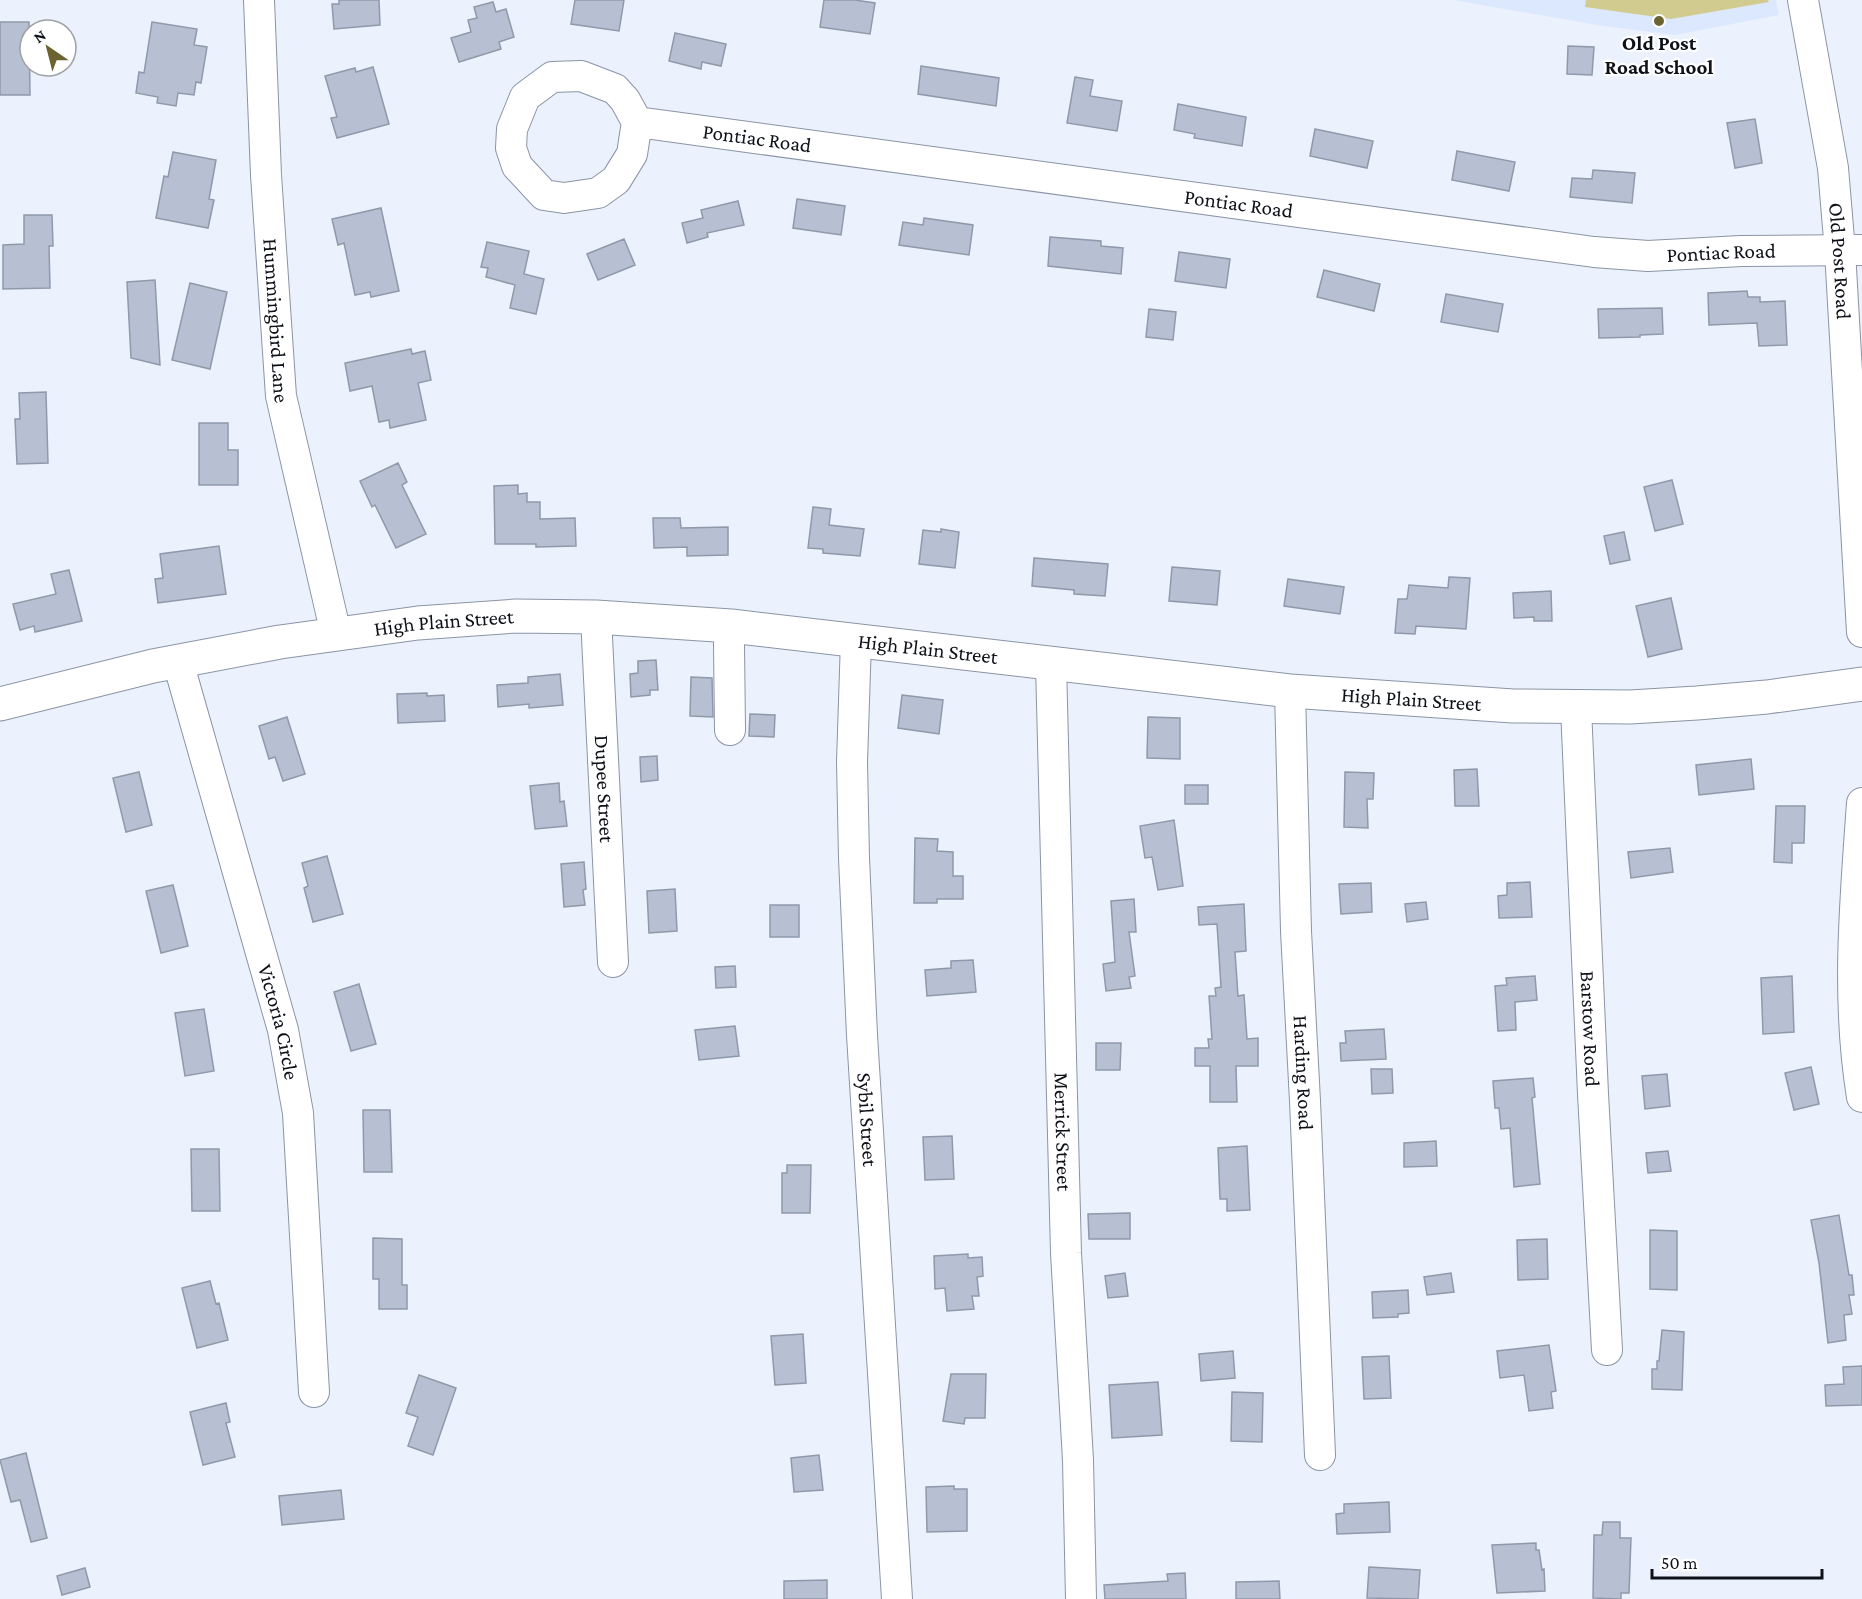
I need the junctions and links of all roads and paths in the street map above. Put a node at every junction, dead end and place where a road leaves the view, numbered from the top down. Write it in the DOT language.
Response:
graph roads {
  1 [pos="258,0"];
  2 [pos="1803,0"];
  3 [pos="638,122"];
  4 [pos="1851,250"];
  5 [pos="596,617"];
  6 [pos="731,626"];
  7 [pos="1862,632"];
  8 [pos="336,634"];
  9 [pos="856,640"];
  10 [pos="178,662"];
  11 [pos="1051,664"];
  12 [pos="1862,684"];
  13 [pos="1290,691"];
  14 [pos="0,704"];
  15 [pos="1576,708"];
  16 [pos="730,730"];
  17 [pos="1862,803"];
  18 [pos="613,962"];
  19 [pos="1861,1090"];
  20 [pos="1607,1350"];
  21 [pos="314,1392"];
  22 [pos="1320,1455"];
  23 [pos="897,1599"];
  24 [pos="1080,1599"];
  1 -- 8 [label="street, Hummingbird Lane"];
  2 -- 4 [label="street, Old Post Road"];
  3 -- 3 [label="street"];
  3 -- 4 [label="street, Pontiac Road"];
  4 -- 7 [label="street, Old Post Road"];
  5 -- 6 [label="main road, High Plain Street"];
  5 -- 8 [label="main road, High Plain Street"];
  5 -- 18 [label="street, Dupee Street"];
  6 -- 9 [label="main road, High Plain Street"];
  6 -- 16 [label="street"];
  8 -- 10 [label="main road, High Plain Street"];
  9 -- 11 [label="main road, High Plain Street"];
  9 -- 23 [label="street, Sybil Street"];
  10 -- 14 [label="main road, High Plain Street"];
  10 -- 21 [label="street, Victoria Circle"];
  11 -- 13 [label="main road, High Plain Street"];
  11 -- 24 [label="street, Merrick Street"];
  12 -- 15 [label="main road, High Plain Street"];
  13 -- 15 [label="main road, High Plain Street"];
  13 -- 22 [label="street, Harding Road"];
  15 -- 20 [label="street, Barstow Road"];
  17 -- 19 [label="street"];
}
